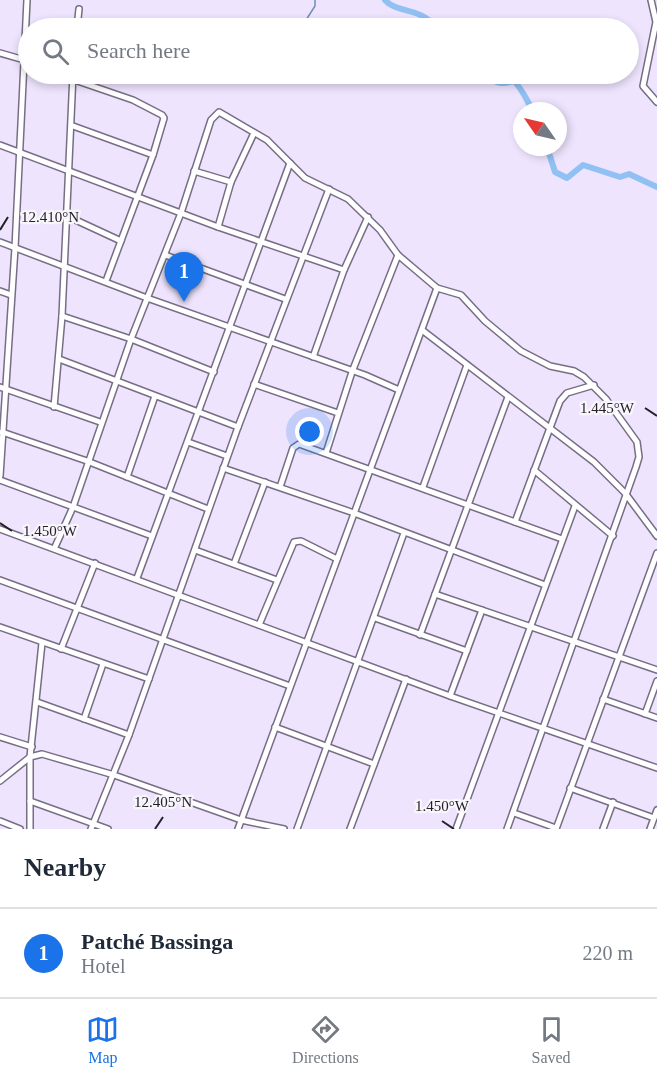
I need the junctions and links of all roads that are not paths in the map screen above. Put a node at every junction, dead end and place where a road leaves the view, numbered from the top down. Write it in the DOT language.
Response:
graph roads {
  1 [pos="27,0"];
  2 [pos="651,0"];
  3 [pos="79,9"];
  4 [pos="27,18"];
  5 [pos="78,18"];
  6 [pos="657,22"];
  7 [pos="0,53"];
  8 [pos="18,58"];
  9 [pos="25,84"];
  10 [pos="73,84"];
  11 [pos="91,84"];
  12 [pos="657,102"];
  13 [pos="73,126"];
  14 [pos="254,133"];
  15 [pos="0,145"];
  16 [pos="20,152"];
  17 [pos="153,155"];
  18 [pos="290,163"];
  19 [pos="194,171"];
  20 [pos="69,172"];
  21 [pos="231,182"];
  22 [pos="329,189"];
  23 [pos="137,198"];
  24 [pos="181,213"];
  25 [pos="67,216"];
  26 [pos="368,217"];
  27 [pos="218,227"];
  28 [pos="121,241"];
  29 [pos="259,241"];
  30 [pos="0,242"];
  31 [pos="15,248"];
  32 [pos="165,255"];
  33 [pos="398,255"];
  34 [pos="304,257"];
  35 [pos="64,265"];
  36 [pos="344,270"];
  37 [pos="105,281"];
  38 [pos="243,284"];
  39 [pos="437,288"];
  40 [pos="0,291"];
  41 [pos="11,295"];
  42 [pos="147,298"];
  43 [pos="285,299"];
  44 [pos="62,316"];
  45 [pos="230,326"];
  46 [pos="422,330"];
  47 [pos="130,339"];
  48 [pos="270,340"];
  49 [pos="313,357"];
  50 [pos="59,359"];
  51 [pos="467,365"];
  52 [pos="214,372"];
  53 [pos="352,372"];
  54 [pos="116,381"];
  55 [pos="254,384"];
  56 [pos="594,385"];
  57 [pos="2,388"];
  58 [pos="399,390"];
  59 [pos="155,396"];
  60 [pos="508,397"];
  61 [pos="54,406"];
  62 [pos="199,413"];
  63 [pos="338,413"];
  64 [pos="100,422"];
  65 [pos="238,427"];
  66 [pos="549,428"];
  67 [pos="2,432"];
  68 [pos="188,442"];
  69 [pos="326,453"];
  70 [pos="227,456"];
  71 [pos="87,461"];
  72 [pos="223,468"];
  73 [pos="370,469"];
  74 [pos="534,471"];
  75 [pos="127,477"];
  76 [pos="0,478"];
  77 [pos="265,482"];
  78 [pos="280,487"];
  79 [pos="423,487"];
  80 [pos="625,494"];
  81 [pos="168,495"];
  82 [pos="468,505"];
  83 [pos="73,507"];
  84 [pos="575,507"];
  85 [pos="208,509"];
  86 [pos="354,513"];
  87 [pos="515,522"];
  88 [pos="0,529"];
  89 [pos="404,534"];
  90 [pos="152,536"];
  91 [pos="613,536"];
  92 [pos="657,536"];
  93 [pos="562,539"];
  94 [pos="55,547"];
  95 [pos="195,550"];
  96 [pos="450,551"];
  97 [pos="657,553"];
  98 [pos="337,559"];
  99 [pos="96,563"];
  100 [pos="234,564"];
  101 [pos="136,578"];
  102 [pos="0,580"];
  103 [pos="277,580"];
  104 [pos="545,585"];
  105 [pos="178,594"];
  106 [pos="435,594"];
  107 [pos="78,608"];
  108 [pos="482,610"];
  109 [pos="375,618"];
  110 [pos="259,625"];
  111 [pos="0,627"];
  112 [pos="530,629"];
  113 [pos="420,634"];
  114 [pos="162,640"];
  115 [pos="576,641"];
  116 [pos="42,643"];
  117 [pos="306,643"];
  118 [pos="61,649"];
  119 [pos="466,651"];
  120 [pos="618,655"];
  121 [pos="360,662"];
  122 [pos="103,664"];
  123 [pos="657,670"];
  124 [pos="149,679"];
  125 [pos="406,679"];
  126 [pos="657,681"];
  127 [pos="290,686"];
  128 [pos="450,696"];
  129 [pos="603,699"];
  130 [pos="37,702"];
  131 [pos="498,712"];
  132 [pos="645,714"];
  133 [pos="657,718"];
  134 [pos="84,719"];
  135 [pos="275,727"];
  136 [pos="545,729"];
  137 [pos="129,735"];
  138 [pos="0,737"];
  139 [pos="587,745"];
  140 [pos="32,747"];
  141 [pos="328,747"];
  142 [pos="30,757"];
  143 [pos="374,764"];
  144 [pos="657,768"];
  145 [pos="114,775"];
  146 [pos="0,781"];
  147 [pos="570,788"];
  148 [pos="30,801"];
  149 [pos="613,802"];
  150 [pos="657,810"];
  151 [pos="514,813"];
  152 [pos="654,818"];
  153 [pos="241,820"];
  154 [pos="0,821"];
  155 [pos="92,826"];
  156 [pos="20,829"];
  157 [pos="30,829"];
  158 [pos="108,829"];
  159 [pos="238,829"];
  160 [pos="284,829"];
  161 [pos="297,829"];
  162 [pos="350,829"];
  163 [pos="456,829"];
  164 [pos="507,829"];
  165 [pos="556,829"];
  166 [pos="603,829"];
  167 [pos="650,829"];
  1 -- 4 [label="street"];
  2 -- 6 [label="street"];
  3 -- 5 [label="street"];
  6 -- 12 [label="street"];
  7 -- 8 [label="street"];
  9 -- 16 [label="street"];
  10 -- 13 [label="street"];
  11 -- 17 [label="street"];
  13 -- 17 [label="street"];
  13 -- 20 [label="street"];
  14 -- 18 [label="street"];
  14 -- 19 [label="street"];
  14 -- 21 [label="street"];
  15 -- 16 [label="street"];
  16 -- 20 [label="street"];
  16 -- 31 [label="street"];
  17 -- 23 [label="street"];
  18 -- 22 [label="street"];
  18 -- 29 [label="street"];
  19 -- 21 [label="street"];
  19 -- 24 [label="street"];
  20 -- 23 [label="street"];
  20 -- 25 [label="street"];
  21 -- 27 [label="street"];
  22 -- 26 [label="street"];
  22 -- 34 [label="street"];
  23 -- 24 [label="street"];
  23 -- 28 [label="street"];
  24 -- 27 [label="street"];
  24 -- 32 [label="street"];
  25 -- 28 [label="street"];
  25 -- 35 [label="street"];
  26 -- 33 [label="street"];
  26 -- 36 [label="street"];
  27 -- 29 [label="street"];
  28 -- 37 [label="street"];
  29 -- 34 [label="street"];
  29 -- 38 [label="street"];
  30 -- 31 [label="street"];
  31 -- 35 [label="street"];
  31 -- 41 [label="street"];
  32 -- 38 [label="street"];
  32 -- 42 [label="street"];
  33 -- 39 [label="street"];
  33 -- 53 [label="street"];
  34 -- 36 [label="street"];
  34 -- 43 [label="street"];
  35 -- 37 [label="street"];
  35 -- 44 [label="street"];
  36 -- 49 [label="street"];
  37 -- 42 [label="street"];
  38 -- 43 [label="street"];
  38 -- 45 [label="street"];
  39 -- 46 [label="street"];
  39 -- 56 [label="street"];
  40 -- 41 [label="street"];
  41 -- 57 [label="street"];
  42 -- 45 [label="street"];
  42 -- 47 [label="street"];
  43 -- 48 [label="street"];
  44 -- 47 [label="street"];
  44 -- 50 [label="street"];
  45 -- 48 [label="street"];
  45 -- 52 [label="street"];
  46 -- 51 [label="street"];
  46 -- 58 [label="street"];
  47 -- 52 [label="street"];
  47 -- 54 [label="street"];
  48 -- 49 [label="street"];
  48 -- 55 [label="street"];
  49 -- 53 [label="street"];
  50 -- 54 [label="street"];
  50 -- 61 [label="street"];
  51 -- 60 [label="street"];
  51 -- 79 [label="street"];
  52 -- 62 [label="street"];
  53 -- 58 [label="street"];
  53 -- 63 [label="street"];
  54 -- 59 [label="street"];
  54 -- 64 [label="street"];
  55 -- 63 [label="street"];
  55 -- 65 [label="street"];
  56 -- 66 [label="street"];
  56 -- 80 [label="street"];
  57 -- 61 [label="street"];
  57 -- 67 [label="street"];
  58 -- 73 [label="street"];
  59 -- 62 [label="street"];
  59 -- 75 [label="street"];
  60 -- 66 [label="street"];
  60 -- 82 [label="street"];
  61 -- 64 [label="street"];
  62 -- 65 [label="street"];
  62 -- 68 [label="street"];
  63 -- 69 [label="street"];
  64 -- 71 [label="street"];
  65 -- 70 [label="street"];
  66 -- 74 [label="street"];
  66 -- 80 [label="street"];
  67 -- 71 [label="street"];
  67 -- 76 [label="street"];
  68 -- 70 [label="street"];
  68 -- 81 [label="street"];
  69 -- 73 [label="street"];
  69 -- 78 [label="street"];
  70 -- 72 [label="street"];
  71 -- 75 [label="street"];
  71 -- 83 [label="street"];
  72 -- 77 [label="street"];
  72 -- 85 [label="street"];
  73 -- 79 [label="street"];
  73 -- 86 [label="street"];
  74 -- 84 [label="street"];
  74 -- 87 [label="street"];
  75 -- 81 [label="street"];
  76 -- 83 [label="street"];
  77 -- 78 [label="street"];
  77 -- 100 [label="street"];
  78 -- 86 [label="street"];
  79 -- 82 [label="street"];
  80 -- 91 [label="street"];
  80 -- 92 [label="street"];
  81 -- 85 [label="street"];
  81 -- 90 [label="street"];
  82 -- 87 [label="street"];
  82 -- 96 [label="street"];
  83 -- 90 [label="street"];
  83 -- 94 [label="street"];
  84 -- 91 [label="street"];
  84 -- 93 [label="street"];
  85 -- 95 [label="street"];
  86 -- 89 [label="street"];
  86 -- 98 [label="street"];
  87 -- 93 [label="street"];
  88 -- 94 [label="street"];
  89 -- 96 [label="street"];
  89 -- 109 [label="street"];
  90 -- 101 [label="street"];
  91 -- 115 [label="street"];
  93 -- 104 [label="street"];
  94 -- 99 [label="street"];
  95 -- 100 [label="street"];
  95 -- 105 [label="street"];
  96 -- 104 [label="street"];
  96 -- 106 [label="street"];
  97 -- 120 [label="street"];
  98 -- 103 [label="street"];
  98 -- 117 [label="street"];
  99 -- 101 [label="street"];
  99 -- 107 [label="street"];
  100 -- 103 [label="street"];
  101 -- 105 [label="street"];
  102 -- 107 [label="street"];
  103 -- 110 [label="street"];
  104 -- 112 [label="street"];
  105 -- 110 [label="street"];
  105 -- 114 [label="street"];
  106 -- 108 [label="street"];
  106 -- 113 [label="street"];
  107 -- 114 [label="street"];
  107 -- 118 [label="street"];
  108 -- 112 [label="street"];
  108 -- 119 [label="street"];
  109 -- 113 [label="street"];
  109 -- 121 [label="street"];
  110 -- 117 [label="street"];
  111 -- 116 [label="street"];
  112 -- 115 [label="street"];
  112 -- 131 [label="street"];
  113 -- 119 [label="street"];
  114 -- 124 [label="street"];
  114 -- 127 [label="street"];
  115 -- 120 [label="street"];
  115 -- 136 [label="street"];
  116 -- 118 [label="street"];
  116 -- 130 [label="street"];
  117 -- 121 [label="street"];
  117 -- 127 [label="street"];
  118 -- 122 [label="street"];
  119 -- 128 [label="street"];
  120 -- 123 [label="street"];
  120 -- 129 [label="street"];
  121 -- 125 [label="street"];
  121 -- 141 [label="street"];
  122 -- 124 [label="street"];
  122 -- 134 [label="street"];
  124 -- 137 [label="street"];
  125 -- 128 [label="street"];
  125 -- 143 [label="street"];
  126 -- 132 [label="street"];
  127 -- 135 [label="street"];
  128 -- 131 [label="street"];
  129 -- 132 [label="street"];
  129 -- 139 [label="street"];
  130 -- 134 [label="street"];
  130 -- 140 [label="street"];
  131 -- 136 [label="street"];
  131 -- 163 [label="street"];
  132 -- 133 [label="street"];
  134 -- 137 [label="street"];
  135 -- 141 [label="street"];
  135 -- 153 [label="street"];
  136 -- 139 [label="street"];
  136 -- 151 [label="street"];
  137 -- 145 [label="street"];
  138 -- 140 [label="street"];
  139 -- 144 [label="street"];
  139 -- 147 [label="street"];
  140 -- 142 [label="street"];
  141 -- 143 [label="street"];
  141 -- 161 [label="street"];
  142 -- 145 [label="street"];
  142 -- 146 [label="street"];
  142 -- 148 [label="street"];
  143 -- 162 [label="street"];
  145 -- 153 [label="street"];
  145 -- 155 [label="street"];
  147 -- 149 [label="street"];
  147 -- 165 [label="street"];
  148 -- 155 [label="street"];
  148 -- 157 [label="street"];
  149 -- 152 [label="street"];
  149 -- 166 [label="street"];
  150 -- 152 [label="street"];
  151 -- 164 [label="street"];
  151 -- 165 [label="street"];
  152 -- 167 [label="street"];
  153 -- 159 [label="street"];
  153 -- 160 [label="street"];
  154 -- 156 [label="street"];
  155 -- 158 [label="street"];
}
